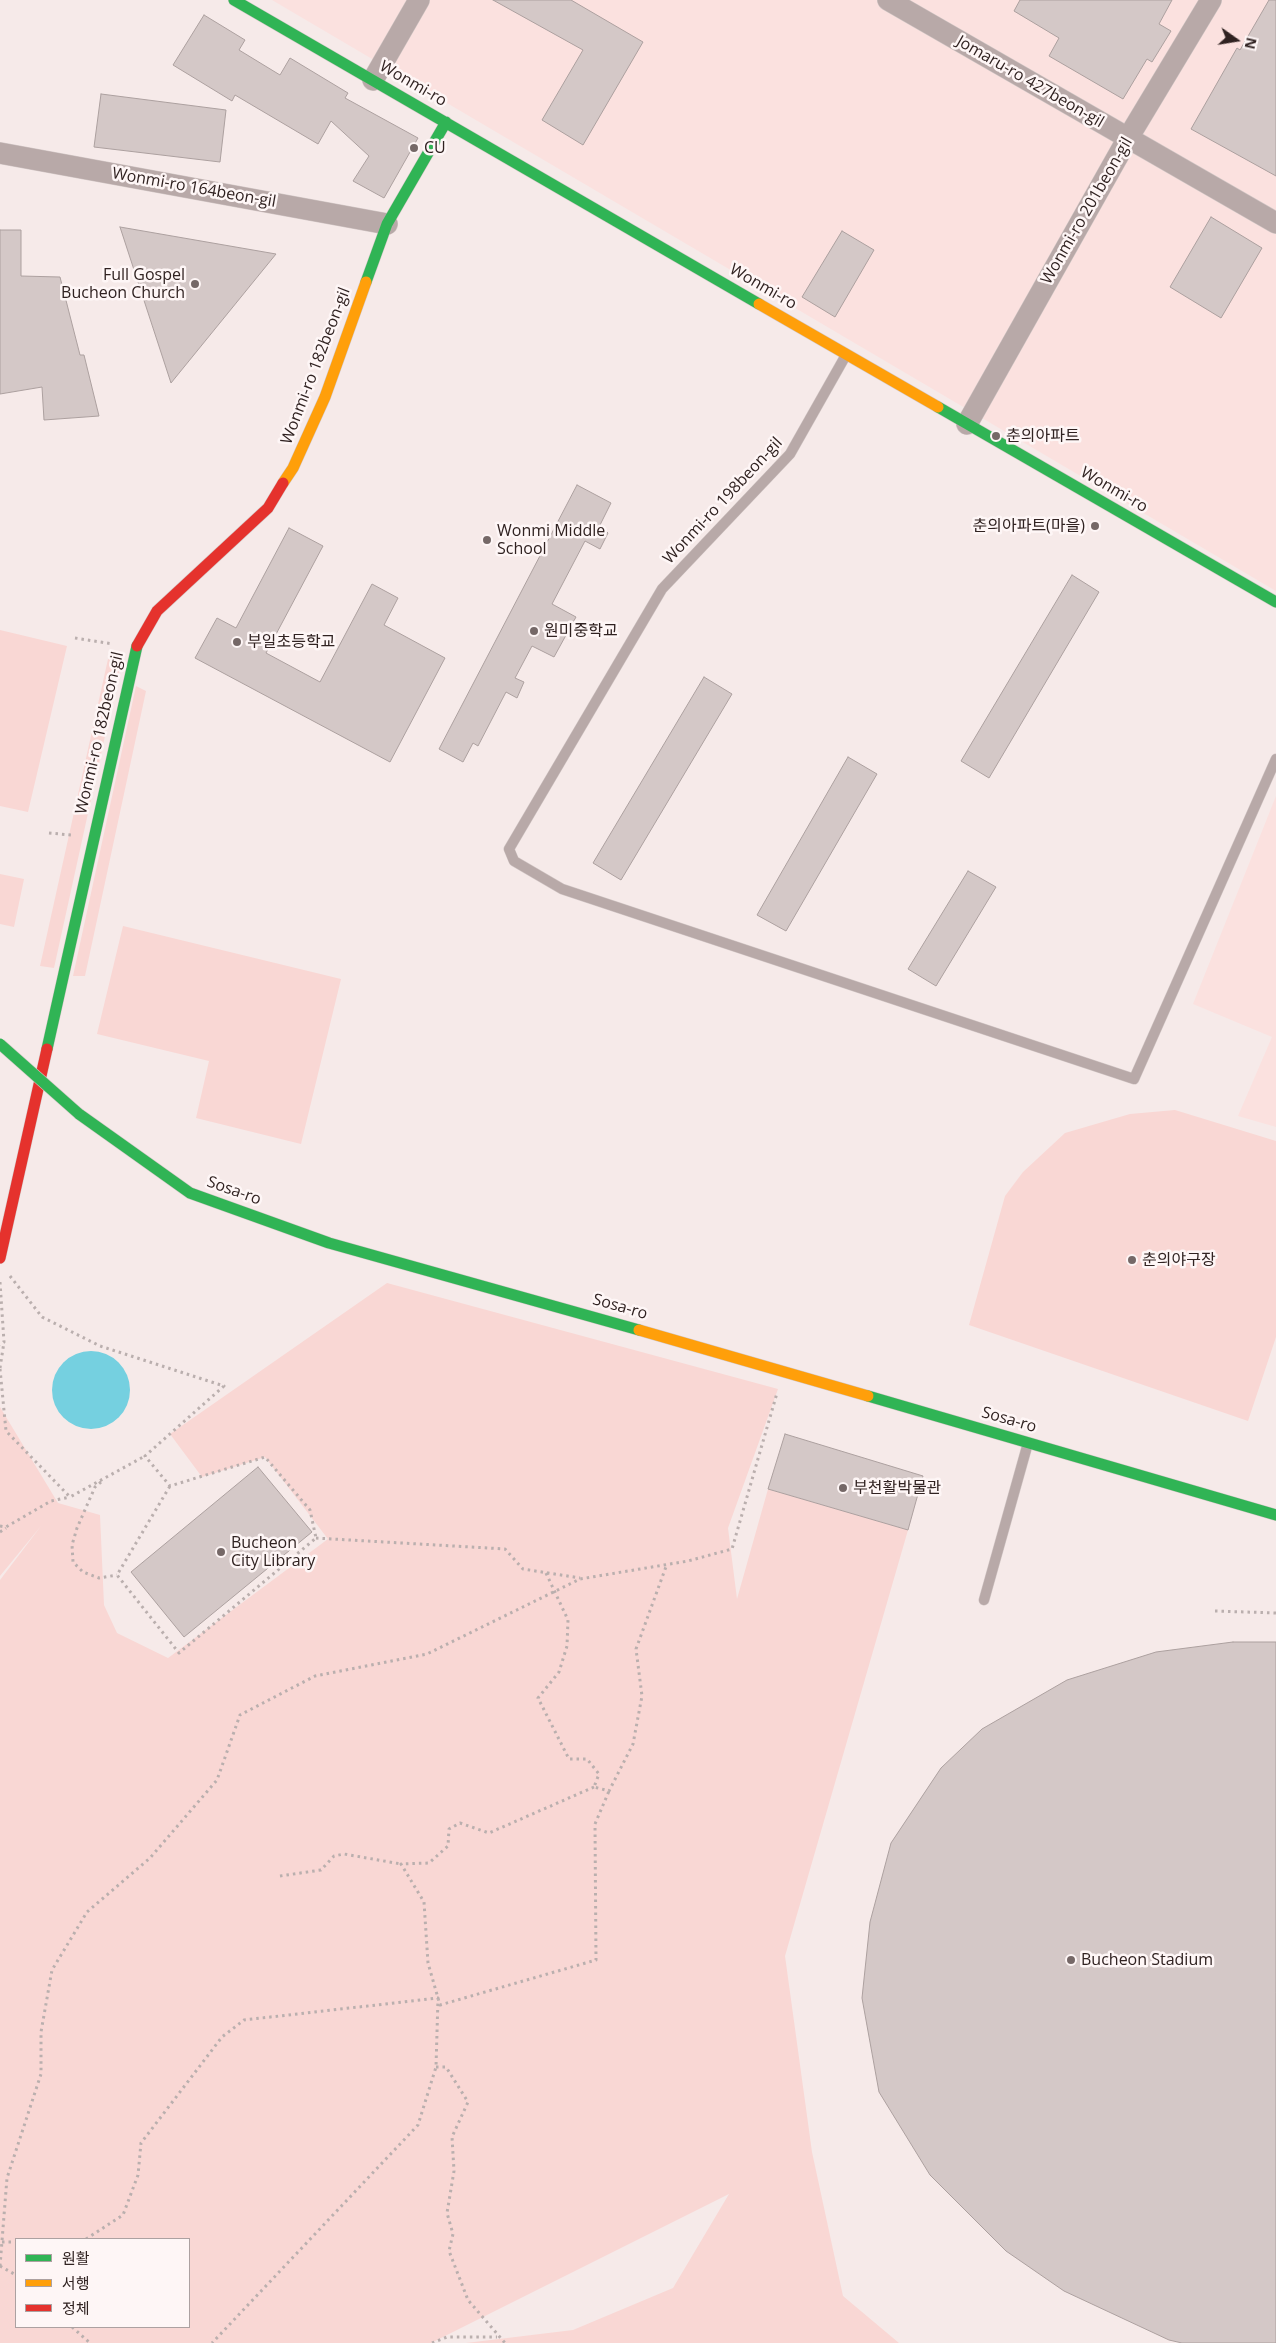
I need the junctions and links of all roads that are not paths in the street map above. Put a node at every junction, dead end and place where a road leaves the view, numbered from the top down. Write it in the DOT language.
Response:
graph roads {
  1 [pos="234,0"];
  2 [pos="419,0"];
  3 [pos="888,0"];
  4 [pos="1211,0"];
  5 [pos="373,80"];
  6 [pos="446,122"];
  7 [pos="1128,138"];
  8 [pos="0,153"];
  9 [pos="1276,223"];
  10 [pos="387,224"];
  11 [pos="847,354"];
  12 [pos="967,424"];
  13 [pos="1276,602"];
  14 [pos="1276,759"];
  15 [pos="0,1044"];
  16 [pos="0,1258"];
  17 [pos="1028,1442"];
  18 [pos="1276,1514"];
  19 [pos="984,1600"];
  1 -- 5 [label="street, Wonmi-ro"];
  2 -- 5 [label="street"];
  3 -- 7 [label="street, Jomaru-ro 427beon-gil"];
  4 -- 7 [label="street, Wonmi-ro 201beon-gil"];
  5 -- 6 [label="street, Wonmi-ro"];
  6 -- 10 [label="street, Wonmi-ro 182beon-gil"];
  6 -- 11 [label="street, Wonmi-ro"];
  7 -- 9 [label="street, Jomaru-ro 427beon-gil"];
  7 -- 12 [label="street, Wonmi-ro 201beon-gil"];
  8 -- 10 [label="street, Wonmi-ro 164beon-gil"];
  10 -- 16 [label="street, Wonmi-ro 182beon-gil"];
  11 -- 12 [label="street, Wonmi-ro"];
  11 -- 14 [label="lane, Wonmi-ro 198beon-gil"];
  12 -- 13 [label="street, Wonmi-ro"];
  15 -- 17 [label="street, Sosa-ro, bridge"];
  17 -- 18 [label="street, Sosa-ro"];
  17 -- 19 [label="lane"];
}
